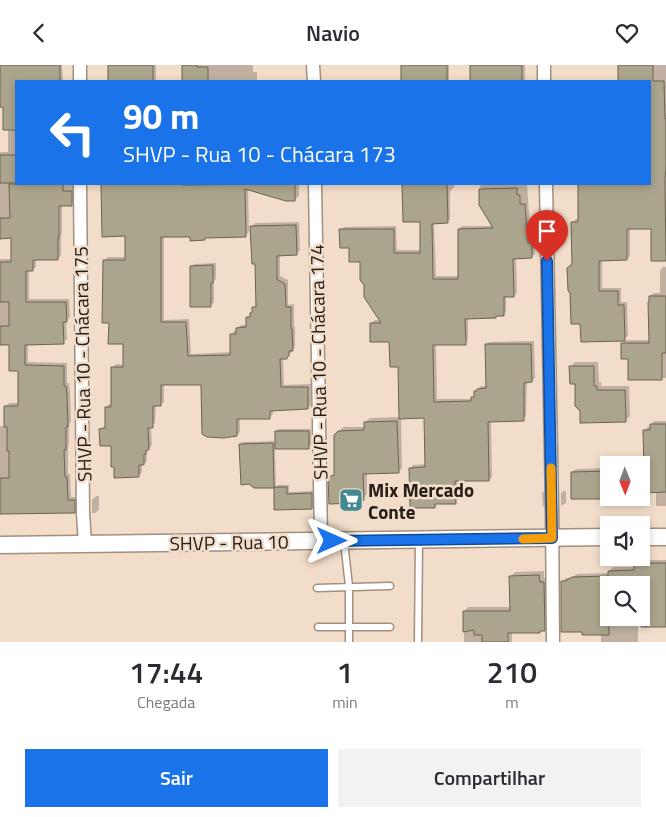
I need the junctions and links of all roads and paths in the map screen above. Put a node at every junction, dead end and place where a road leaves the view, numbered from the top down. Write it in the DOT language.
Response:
graph roads {
  1 [pos="80,65"];
  2 [pos="313,65"];
  3 [pos="544,65"];
  4 [pos="80,80"];
  5 [pos="314,80"];
  6 [pos="544,80"];
  7 [pos="80,185"];
  8 [pos="315,185"];
  9 [pos="546,185"];
  10 [pos="600,537"];
  11 [pos="650,537"];
  12 [pos="666,537"];
  13 [pos="552,538"];
  14 [pos="419,540"];
  15 [pos="321,541"];
  16 [pos="344,541"];
  17 [pos="85,544"];
  18 [pos="0,545"];
  19 [pos="349,586"];
  20 [pos="390,586"];
  21 [pos="318,587"];
  22 [pos="318,627"];
  23 [pos="349,627"];
  24 [pos="390,627"];
  25 [pos="349,642"];
  26 [pos="418,642"];
  27 [pos="553,642"];
  1 -- 4 [label="street"];
  2 -- 5 [label="street"];
  3 -- 6 [label="street"];
  7 -- 17 [label="street, SHVP - Rua 10 - Chácara 175"];
  8 -- 15 [label="street, SHVP - Rua 10 - Chácara 174"];
  9 -- 13 [label="street"];
  10 -- 13 [label="street, SHVP - Rua 10"];
  11 -- 12 [label="street"];
  13 -- 14 [label="street, SHVP - Rua 10"];
  13 -- 27 [label="street"];
  14 -- 16 [label="street, SHVP - Rua 10"];
  14 -- 26 [label="lane"];
  15 -- 16 [label="street, SHVP - Rua 10"];
  15 -- 17 [label="street, SHVP - Rua 10"];
  16 -- 19 [label="lane"];
  17 -- 18 [label="street, SHVP - Rua 10"];
  19 -- 20 [label="lane"];
  19 -- 21 [label="lane"];
  19 -- 23 [label="lane"];
  22 -- 23 [label="lane"];
  23 -- 24 [label="lane"];
  23 -- 25 [label="lane"];
}
